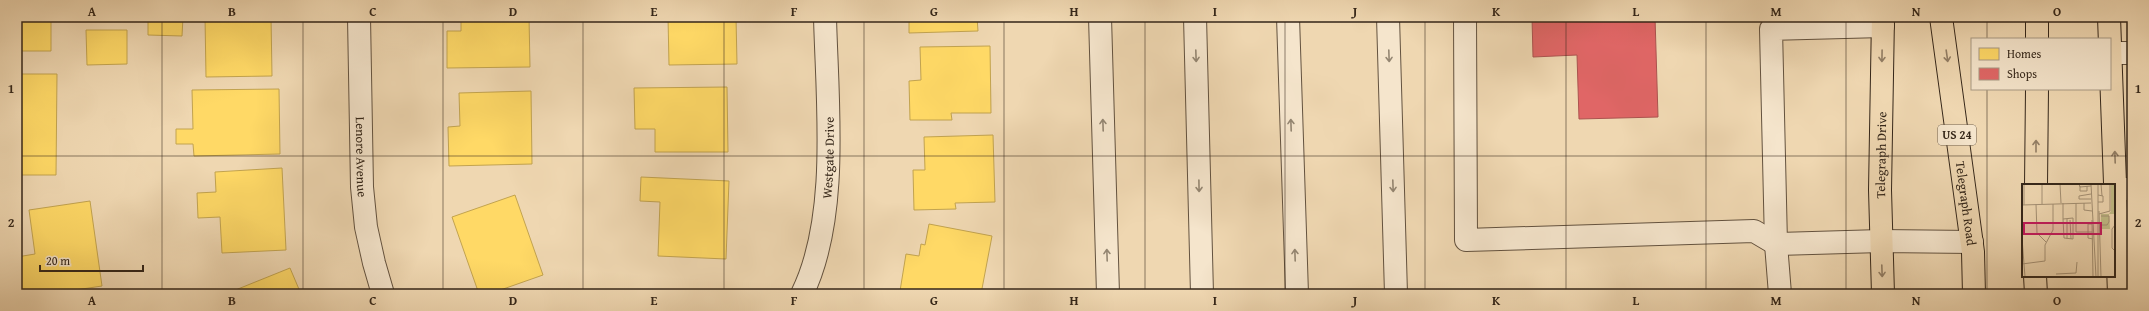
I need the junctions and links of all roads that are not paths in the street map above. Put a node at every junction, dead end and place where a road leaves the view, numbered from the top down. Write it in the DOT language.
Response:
graph roads {
  1 [pos="359,17"];
  2 [pos="825,17"];
  3 [pos="1100,17"];
  4 [pos="1195,17"];
  5 [pos="1288,17"];
  6 [pos="1388,17"];
  7 [pos="1465,17"];
  8 [pos="1941,17"];
  9 [pos="2037,17"];
  10 [pos="2109,17"];
  11 [pos="1883,21"];
  12 [pos="2037,38"];
  13 [pos="2122,53"];
  14 [pos="2037,90"];
  15 [pos="2036,184"];
  16 [pos="2124,189"];
  17 [pos="1881,241"];
  18 [pos="1972,242"];
  19 [pos="1776,244"];
  20 [pos="2035,277"];
  21 [pos="383,294"];
  22 [pos="802,294"];
  23 [pos="1108,294"];
  24 [pos="1202,294"];
  25 [pos="1297,294"];
  26 [pos="1396,294"];
  27 [pos="1780,294"];
  28 [pos="1883,294"];
  29 [pos="1974,294"];
  30 [pos="2036,294"];
  31 [pos="2119,294"];
  1 -- 21 [label="street, Lenore Avenue"];
  2 -- 22 [label="street, Westgate Drive"];
  23 -- 3 [label="street, one-way"];
  4 -- 24 [label="street, one-way"];
  25 -- 5 [label="street, one-way"];
  6 -- 26 [label="street, one-way"];
  7 -- 19 [label="street"];
  8 -- 18 [label="main road, Telegraph Road / US 24, one-way"];
  9 -- 12 [label="main road"];
  10 -- 13 [label="main road"];
  11 -- 17 [label="main road, Telegraph Drive, one-way"];
  11 -- 19 [label="street"];
  16 -- 13 [label="main road, one-way"];
  15 -- 14 [label="main road, one-way"];
  16 -- 31 [label="main road"];
  17 -- 18 [label="street"];
  17 -- 19 [label="street"];
  17 -- 28 [label="main road, Telegraph Drive, one-way"];
  18 -- 29 [label="main road, Telegraph Road / US 24"];
  19 -- 27 [label="street"];
  20 -- 30 [label="main road"];
}
